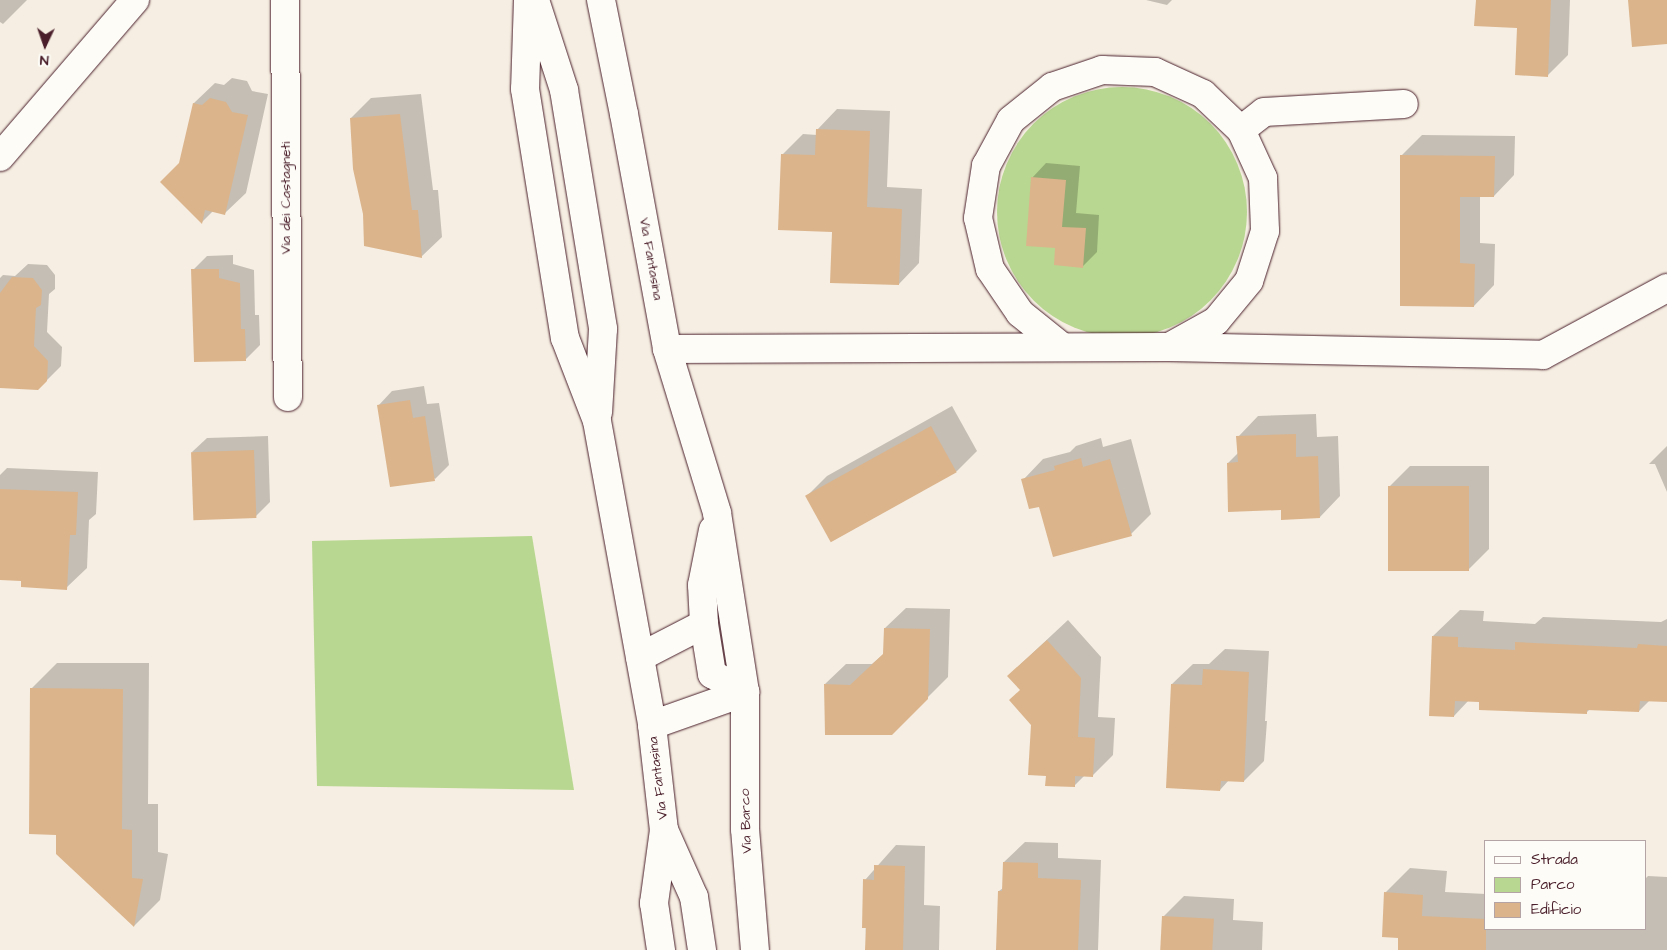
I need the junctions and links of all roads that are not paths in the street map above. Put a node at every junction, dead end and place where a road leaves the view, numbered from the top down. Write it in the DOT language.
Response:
graph roads {
  1 [pos="135,0"];
  2 [pos="285,0"];
  3 [pos="528,0"];
  4 [pos="535,0"];
  5 [pos="601,0"];
  6 [pos="1404,104"];
  7 [pos="1241,130"];
  8 [pos="4,144"];
  9 [pos="1667,288"];
  10 [pos="1062,347"];
  11 [pos="1169,347"];
  12 [pos="667,349"];
  13 [pos="288,397"];
  14 [pos="597,421"];
  15 [pos="717,513"];
  16 [pos="704,624"];
  17 [pos="640,657"];
  18 [pos="745,692"];
  19 [pos="652,726"];
  20 [pos="664,830"];
  21 [pos="661,950"];
  22 [pos="702,950"];
  23 [pos="755,950"];
  1 -- 8 [label="street"];
  2 -- 13 [label="street, Via dei Castagneti"];
  3 -- 14 [label="street, Via Fantasina"];
  4 -- 14 [label="street, Via Fantasina"];
  5 -- 12 [label="street, Via Fantasina"];
  6 -- 7 [label="street"];
  7 -- 10 [label="street"];
  7 -- 11 [label="street"];
  9 -- 11 [label="street"];
  10 -- 11 [label="street"];
  10 -- 12 [label="street"];
  12 -- 15 [label="street, Via Fantasina"];
  14 -- 17 [label="street, Via Fantasina"];
  15 -- 16 [label="street, Via Fantasina"];
  15 -- 18 [label="street, Via Fantasina"];
  16 -- 17 [label="street"];
  16 -- 18 [label="street, Via Fantasina"];
  17 -- 19 [label="street, Via Fantasina"];
  18 -- 19 [label="street, Via Fantasina"];
  18 -- 23 [label="street, Via Barco"];
  19 -- 20 [label="street, Via Fantasina"];
  20 -- 21 [label="street, Via Fantasina"];
  20 -- 22 [label="street, Via Fantasina"];
}
